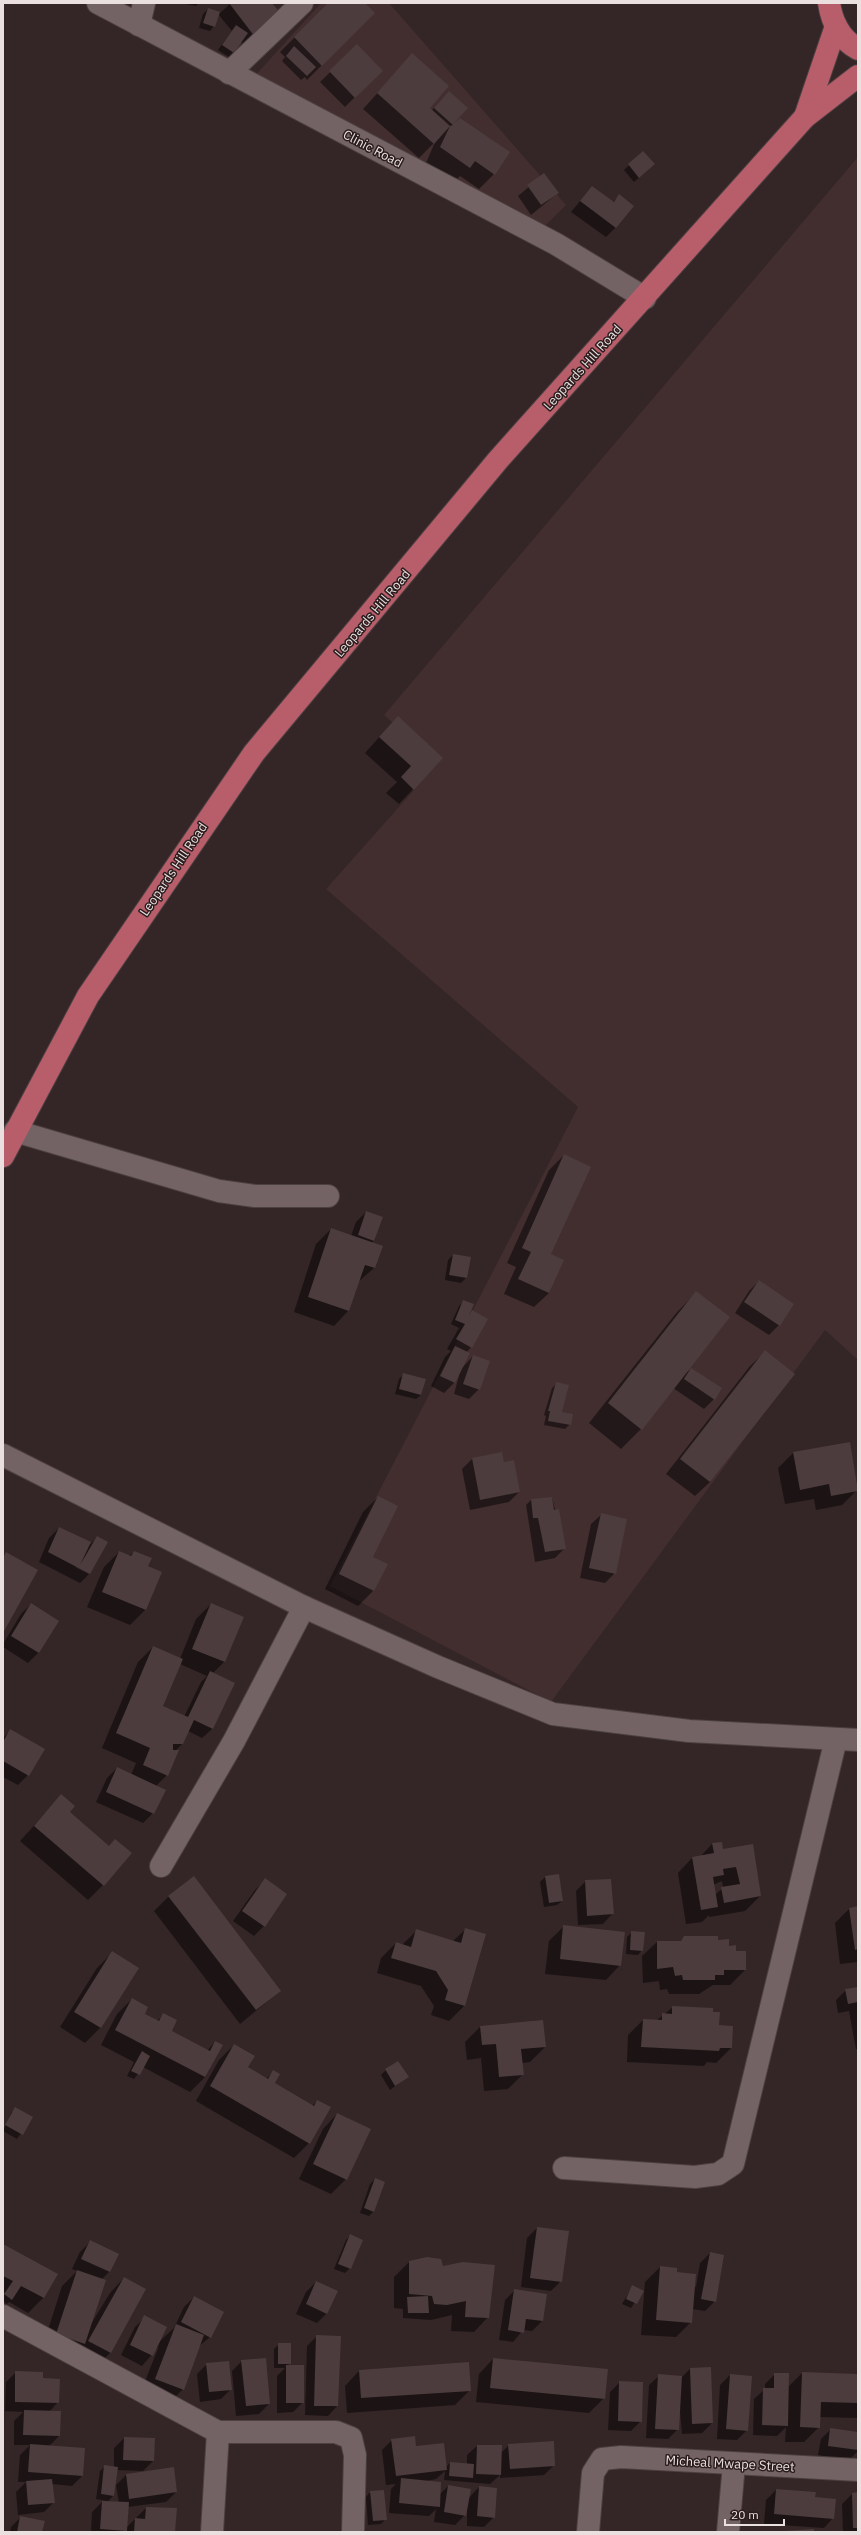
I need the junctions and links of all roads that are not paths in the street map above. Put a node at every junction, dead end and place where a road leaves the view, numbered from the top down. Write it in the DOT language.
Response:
graph roads {
  1 [pos="98,3"];
  2 [pos="144,3"];
  3 [pos="302,3"];
  4 [pos="829,3"];
  5 [pos="139,25"];
  6 [pos="836,26"];
  7 [pos="858,49"];
  8 [pos="229,73"];
  9 [pos="858,76"];
  10 [pos="805,117"];
  11 [pos="645,298"];
  12 [pos="15,1132"];
  13 [pos="3,1156"];
  14 [pos="328,1196"];
  15 [pos="3,1455"];
  16 [pos="304,1607"];
  17 [pos="836,1739"];
  18 [pos="858,1740"];
  19 [pos="161,1866"];
  20 [pos="564,2168"];
  21 [pos="3,2316"];
  22 [pos="218,2432"];
  23 [pos="734,2464"];
  24 [pos="858,2470"];
  25 [pos="212,2532"];
  26 [pos="353,2532"];
  27 [pos="588,2532"];
  28 [pos="728,2532"];
  1 -- 5 [label="street, Clinic Road"];
  2 -- 5 [label="street"];
  3 -- 8 [label="street"];
  4 -- 6 [label="main road"];
  5 -- 8 [label="street, Clinic Road"];
  6 -- 7 [label="main road"];
  6 -- 10 [label="main road, Leopards Hill Road"];
  8 -- 11 [label="street, Clinic Road"];
  9 -- 10 [label="main road, Leopards Hill Road"];
  10 -- 11 [label="main road, Leopards Hill Road"];
  11 -- 12 [label="main road, Leopards Hill Road"];
  12 -- 13 [label="main road, Leopards Hill Road"];
  12 -- 14 [label="street"];
  15 -- 16 [label="street"];
  16 -- 17 [label="street"];
  16 -- 19 [label="street"];
  17 -- 18 [label="street"];
  17 -- 20 [label="street"];
  21 -- 22 [label="street"];
  22 -- 25 [label="street"];
  22 -- 26 [label="street"];
  23 -- 24 [label="street, Micheal Mwape Street"];
  23 -- 27 [label="street, Micheal Mwape Street"];
  23 -- 28 [label="street"];
}
